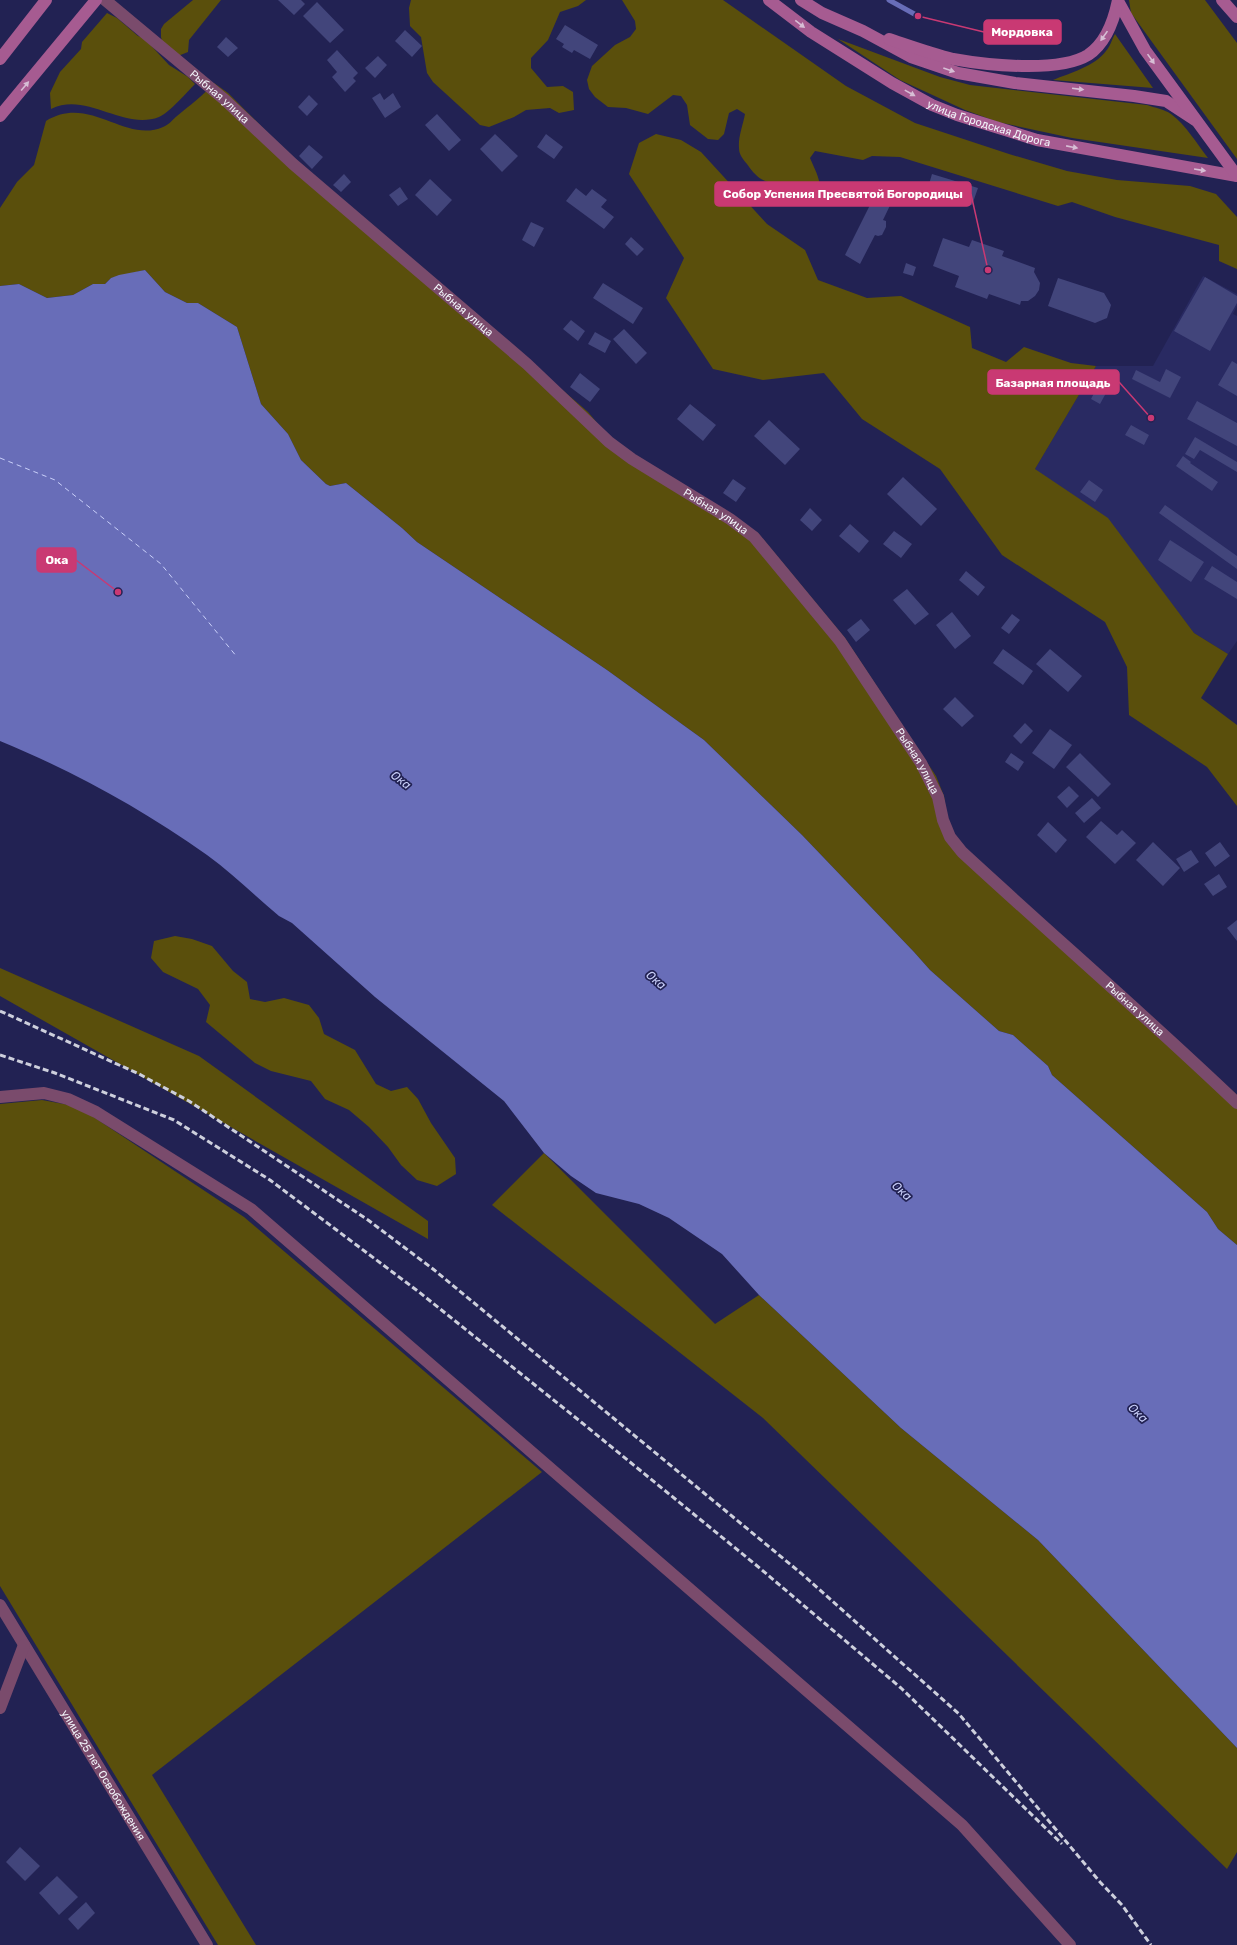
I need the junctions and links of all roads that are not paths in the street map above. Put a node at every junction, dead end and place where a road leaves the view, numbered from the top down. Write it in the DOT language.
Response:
graph roads {
  1 [pos="46,0"];
  2 [pos="96,0"];
  3 [pos="105,0"];
  4 [pos="769,0"];
  5 [pos="801,0"];
  6 [pos="1118,0"];
  7 [pos="1222,0"];
  8 [pos="1237,17"];
  9 [pos="863,31"];
  10 [pos="0,59"];
  11 [pos="0,116"];
  12 [pos="1194,120"];
  13 [pos="1237,176"];
  14 [pos="0,1097"];
  15 [pos="1237,1102"];
  16 [pos="0,1605"];
  17 [pos="24,1645"];
  18 [pos="0,1708"];
  19 [pos="207,1945"];
  20 [pos="1070,1945"];
  1 -- 10 [label="main road"];
  11 -- 2 [label="main road, one-way"];
  3 -- 15 [label="street, Рыбная улица"];
  4 -- 13 [label="main road, улица Городская Дорога, one-way"];
  5 -- 9 [label="main road, улица Городская Дорога"];
  6 -- 9 [label="main road, улица Городская Дорога, one-way"];
  6 -- 12 [label="main road, улица Городская Дорога, one-way"];
  7 -- 8 [label="main road"];
  9 -- 12 [label="main road, улица Городская Дорога, one-way"];
  12 -- 13 [label="main road, улица Городская Дорога"];
  14 -- 20 [label="street"];
  16 -- 17 [label="street, улица 25 лет Освобождения"];
  17 -- 18 [label="street"];
  17 -- 19 [label="street, улица 25 лет Освобождения"];
}
